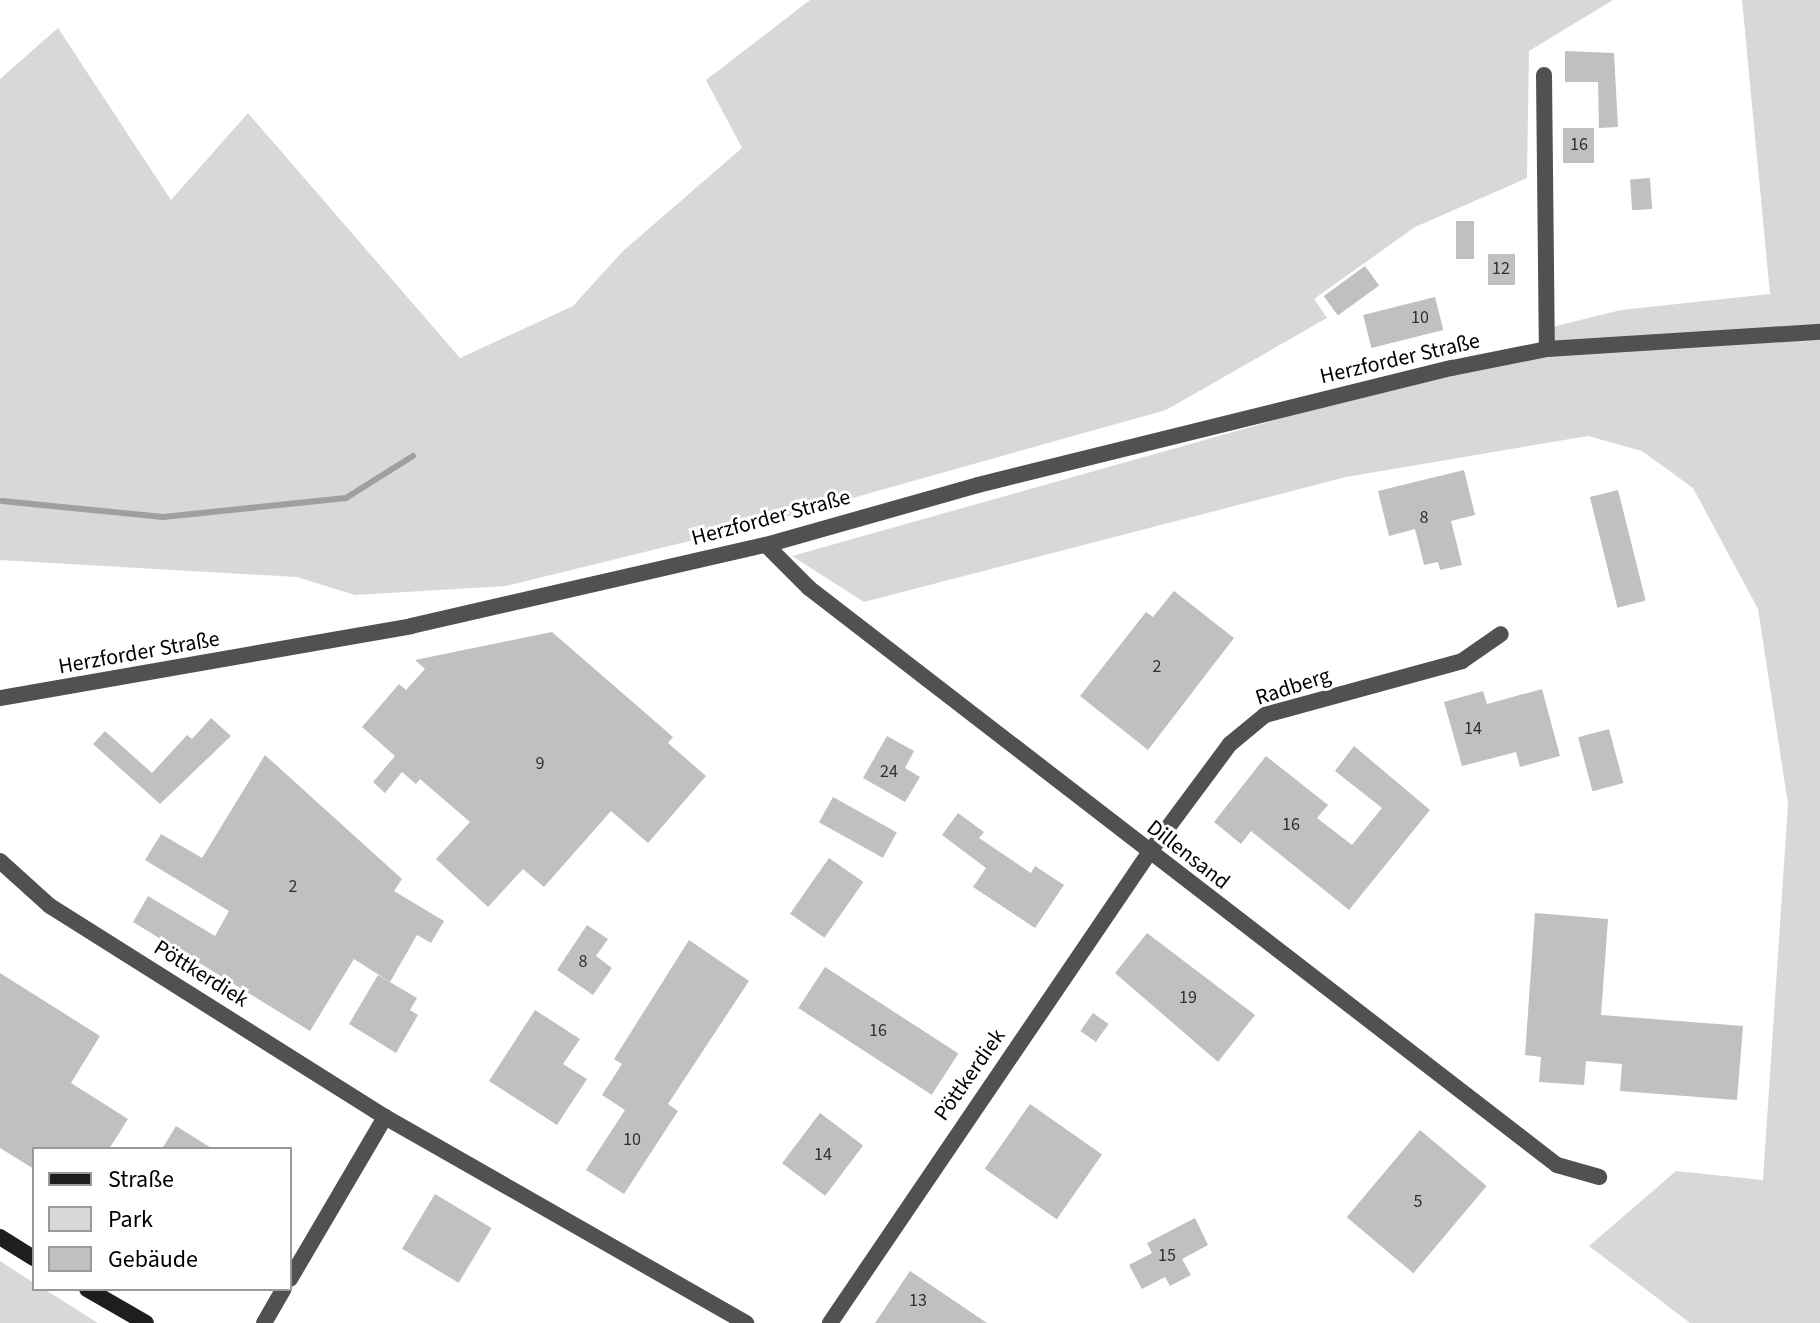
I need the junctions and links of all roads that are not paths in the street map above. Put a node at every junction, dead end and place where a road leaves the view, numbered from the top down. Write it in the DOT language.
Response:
graph roads {
  1 [pos="1544,75"];
  2 [pos="1820,332"];
  3 [pos="1547,349"];
  4 [pos="766,545"];
  5 [pos="1501,634"];
  6 [pos="0,698"];
  7 [pos="1149,853"];
  8 [pos="0,861"];
  9 [pos="385,1117"];
  10 [pos="1599,1177"];
  11 [pos="0,1237"];
  12 [pos="32,1257"];
  13 [pos="292,1276"];
  14 [pos="90,1291"];
  15 [pos="282,1294"];
  16 [pos="146,1323"];
  17 [pos="264,1323"];
  18 [pos="274,1323"];
  19 [pos="746,1323"];
  20 [pos="830,1323"];
  1 -- 3 [label="street"];
  2 -- 3 [label="street, Herzforder Straße"];
  3 -- 4 [label="street, Herzforder Straße"];
  4 -- 6 [label="street, Herzforder Straße"];
  4 -- 7 [label="street, Dillensand"];
  5 -- 7 [label="street, Radberg"];
  7 -- 10 [label="street, Dillensand"];
  7 -- 20 [label="street, Pöttkerdiek"];
  8 -- 9 [label="street, Pöttkerdiek"];
  9 -- 13 [label="street"];
  9 -- 19 [label="street, Pöttkerdiek"];
  11 -- 12 [label="main road"];
  14 -- 16 [label="main road"];
  15 -- 17 [label="street"];
  15 -- 18 [label="street"];
}
